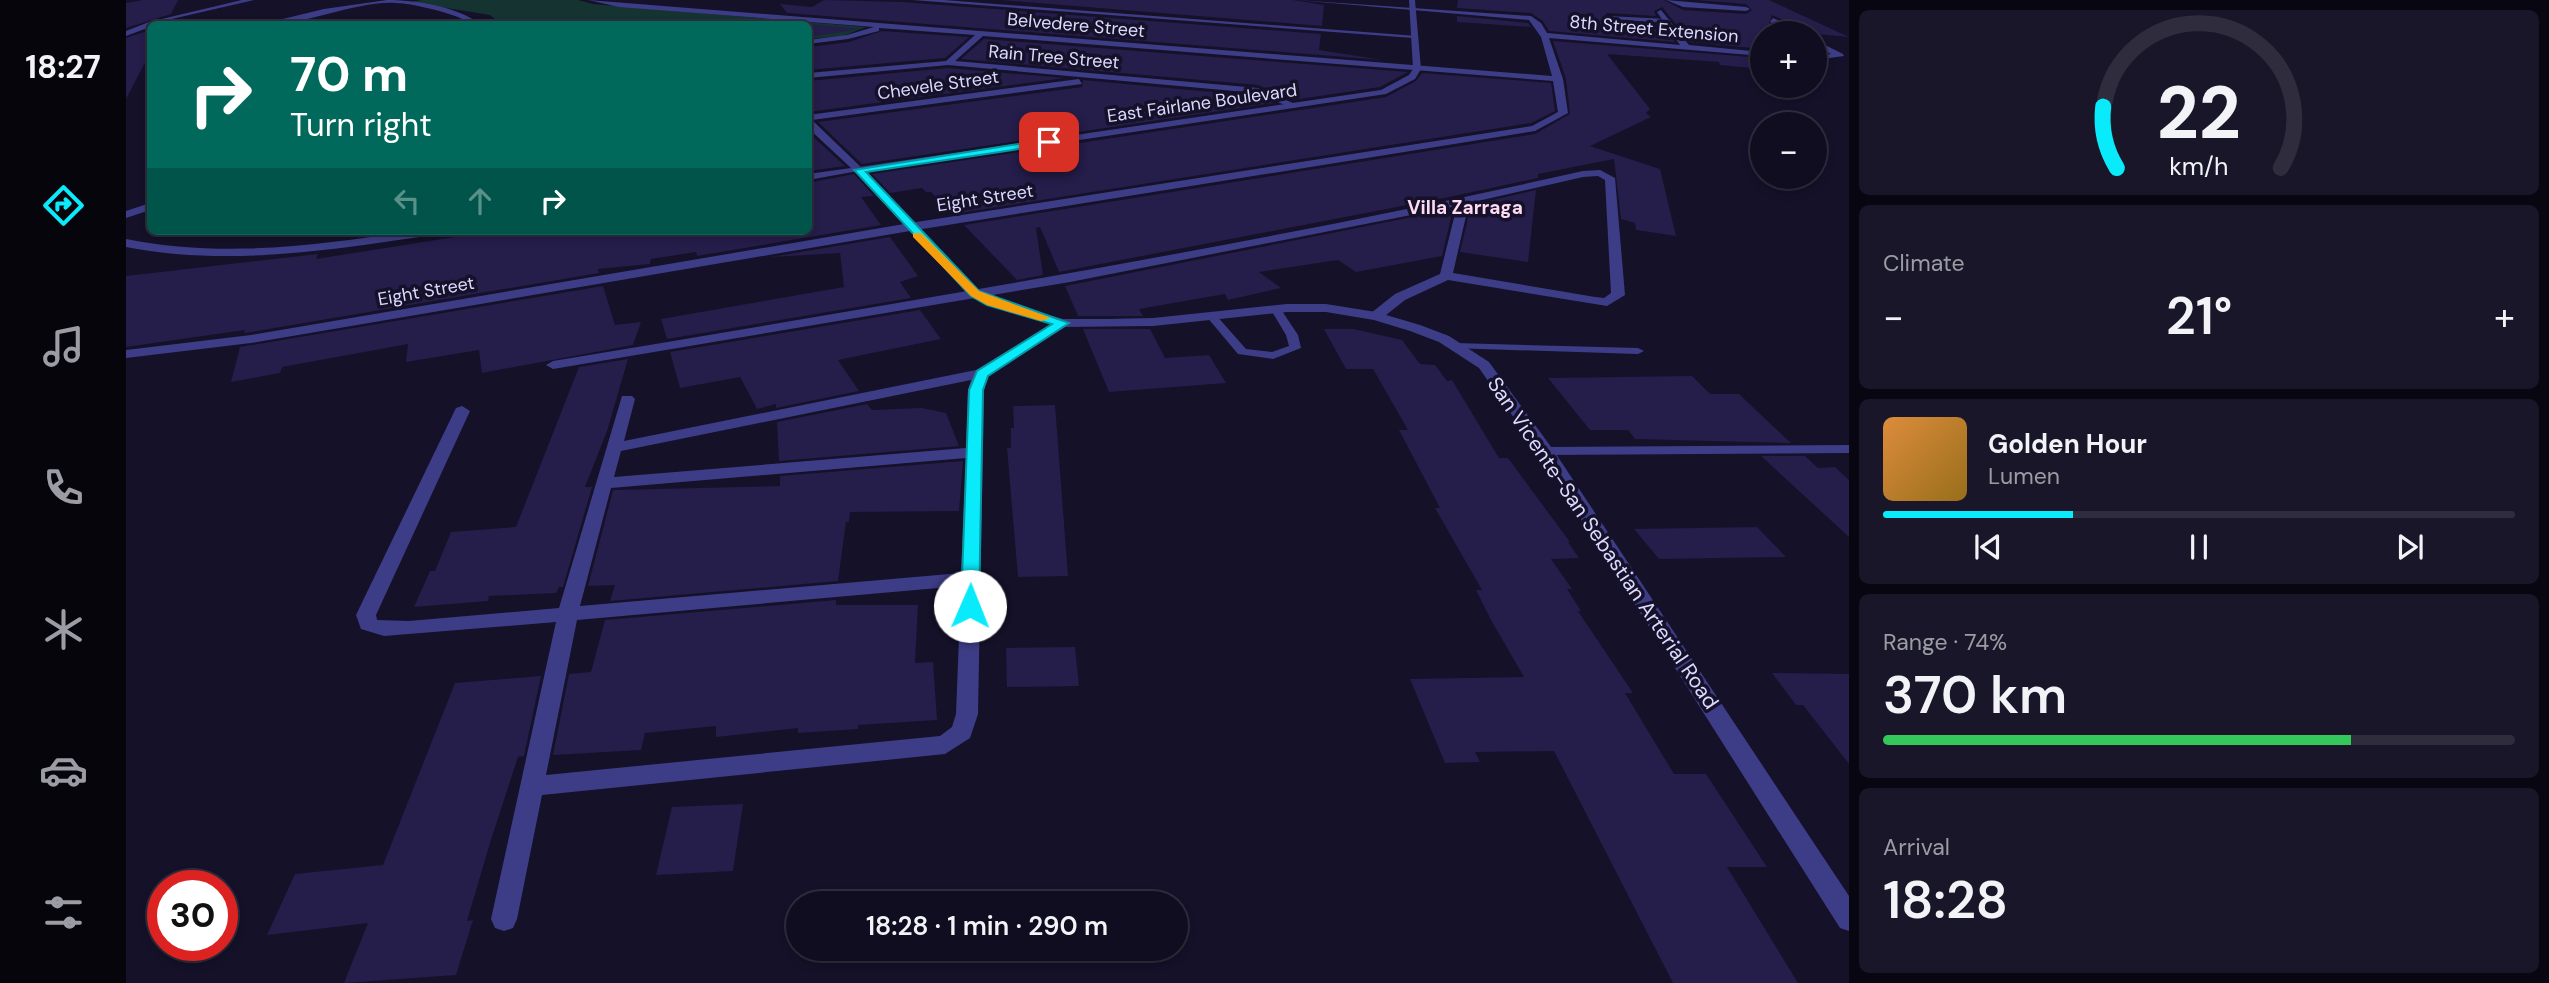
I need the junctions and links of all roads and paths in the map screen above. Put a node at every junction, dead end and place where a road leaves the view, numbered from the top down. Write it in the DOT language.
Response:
graph roads {
  1 [pos="251,0"];
  2 [pos="398,0"];
  3 [pos="591,0"];
  4 [pos="915,0"];
  5 [pos="1299,0"];
  6 [pos="1669,0"];
  7 [pos="991,3"];
  8 [pos="1411,3"];
  9 [pos="1746,9"];
  10 [pos="1661,12"];
  11 [pos="977,14"];
  12 [pos="1607,18"];
  13 [pos="167,21"];
  14 [pos="285,21"];
  15 [pos="471,21"];
  16 [pos="1668,21"];
  17 [pos="966,23"];
  18 [pos="126,25"];
  19 [pos="147,25"];
  20 [pos="147,26"];
  21 [pos="886,26"];
  22 [pos="955,31"];
  23 [pos="982,33"];
  24 [pos="126,34"];
  25 [pos="1543,35"];
  26 [pos="1413,36"];
  27 [pos="812,42"];
  28 [pos="1686,47"];
  29 [pos="1827,48"];
  30 [pos="1750,53"];
  31 [pos="1827,57"];
  32 [pos="948,64"];
  33 [pos="1417,69"];
  34 [pos="812,76"];
  35 [pos="1112,78"];
  36 [pos="1559,79"];
  37 [pos="1295,106"];
  38 [pos="812,119"];
  39 [pos="812,124"];
  40 [pos="859,170"];
  41 [pos="812,176"];
  42 [pos="1463,203"];
  43 [pos="147,207"];
  44 [pos="126,215"];
  45 [pos="910,227"];
  46 [pos="406,235"];
  47 [pos="126,243"];
  48 [pos="1446,276"];
  49 [pos="975,294"];
  50 [pos="1276,310"];
  51 [pos="1211,316"];
  52 [pos="1376,316"];
  53 [pos="1062,323"];
  54 [pos="1455,346"];
  55 [pos="1638,351"];
  56 [pos="126,354"];
  57 [pos="553,365"];
  58 [pos="981,374"];
  59 [pos="628,399"];
  60 [pos="462,411"];
  61 [pos="613,448"];
  62 [pos="1849,449"];
  63 [pos="1546,451"];
  64 [pos="975,452"];
  65 [pos="604,483"];
  66 [pos="970,579"];
  67 [pos="569,613"];
  68 [pos="534,786"];
  69 [pos="504,919"];
  70 [pos="1849,919"];
  1 -- 13 [label="street"];
  2 -- 14 [label="street"];
  2 -- 15 [label="street"];
  3 -- 21 [label="street, Belvedere Street"];
  4 -- 7 [label="street"];
  5 -- 8 [label="street"];
  6 -- 9 [label="street"];
  7 -- 11 [label="street"];
  7 -- 26 [label="street"];
  8 -- 25 [label="street"];
  8 -- 26 [label="street"];
  10 -- 16 [label="street"];
  12 -- 16 [label="lane"];
  16 -- 28 [label="street"];
  17 -- 22 [label="street"];
  18 -- 19 [label="street"];
  20 -- 24 [label="street"];
  21 -- 22 [label="street, Belvedere Street"];
  21 -- 27 [label="street"];
  22 -- 23 [label="street, Belvedere Street"];
  23 -- 32 [label="street"];
  23 -- 33 [label="street, Belvedere Street"];
  25 -- 28 [label="street, 8th Street Extension"];
  25 -- 36 [label="street"];
  26 -- 33 [label="street"];
  28 -- 30 [label="street, 8th Street Extension"];
  29 -- 31 [label="street"];
  32 -- 34 [label="street, Rain Tree Street"];
  32 -- 35 [label="street, Rain Tree Street"];
  33 -- 36 [label="street, Belvedere Street"];
  33 -- 37 [label="street, East Fairlane Boulevard"];
  35 -- 37 [label="street, Rain Tree Street"];
  35 -- 38 [label="street, Chevele Street"];
  36 -- 45 [label="street, Eight Street"];
  37 -- 40 [label="street, East Fairlane Boulevard"];
  39 -- 40 [label="street, San Vicente-San Sebastian Arterial Road"];
  40 -- 41 [label="street, East Fairlane Boulevard"];
  40 -- 45 [label="street, San Vicente-San Sebastian Arterial Road"];
  42 -- 48 [label="street"];
  42 -- 48 [label="street"];
  42 -- 49 [label="street"];
  43 -- 44 [label="street"];
  45 -- 49 [label="street, San Vicente-San Sebastian Arterial Road"];
  45 -- 56 [label="street, Eight Street"];
  46 -- 47 [label="street"];
  48 -- 52 [label="street"];
  49 -- 53 [label="street, San Vicente-San Sebastian Arterial Road"];
  49 -- 57 [label="street"];
  50 -- 51 [label="street, San Vicente-San Sebastian Arterial Road"];
  50 -- 51 [label="lane"];
  50 -- 52 [label="street, San Vicente-San Sebastian Arterial Road"];
  51 -- 53 [label="street, San Vicente-San Sebastian Arterial Road"];
  52 -- 54 [label="street, San Vicente-San Sebastian Arterial Road"];
  53 -- 58 [label="street"];
  54 -- 55 [label="lane"];
  54 -- 63 [label="street, San Vicente-San Sebastian Arterial Road"];
  58 -- 61 [label="street"];
  58 -- 64 [label="street"];
  59 -- 61 [label="street"];
  60 -- 67 [label="street"];
  61 -- 65 [label="street"];
  62 -- 63 [label="lane"];
  63 -- 70 [label="street, San Vicente-San Sebastian Arterial Road"];
  64 -- 65 [label="street"];
  64 -- 66 [label="street"];
  65 -- 67 [label="street"];
  66 -- 67 [label="street"];
  66 -- 68 [label="street"];
  67 -- 68 [label="street"];
  68 -- 69 [label="street"];
}
